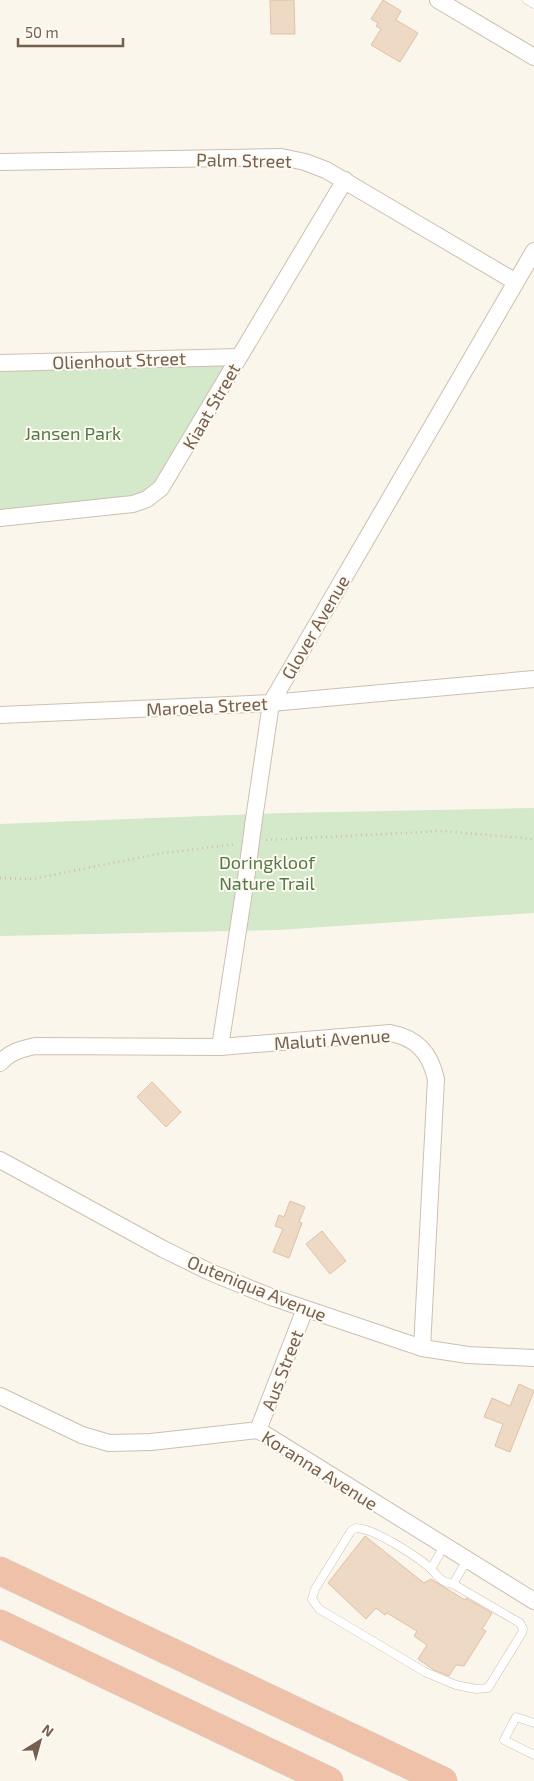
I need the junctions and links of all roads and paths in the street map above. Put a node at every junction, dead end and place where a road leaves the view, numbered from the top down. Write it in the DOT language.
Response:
graph roads {
  1 [pos="527,0"];
  2 [pos="443,1"];
  3 [pos="534,4"];
  4 [pos="532,52"];
  5 [pos="0,162"];
  6 [pos="345,180"];
  7 [pos="534,251"];
  8 [pos="516,282"];
  9 [pos="239,357"];
  10 [pos="0,363"];
  11 [pos="0,518"];
  12 [pos="534,679"];
  13 [pos="271,703"];
  14 [pos="0,715"];
  15 [pos="220,1047"];
  16 [pos="0,1063"];
  17 [pos="0,1160"];
  18 [pos="305,1310"];
  19 [pos="422,1348"];
  20 [pos="534,1358"];
  21 [pos="0,1396"];
  22 [pos="258,1430"];
  23 [pos="444,1546"];
  24 [pos="467,1560"];
  25 [pos="431,1569"];
  26 [pos="0,1571"];
  27 [pos="453,1584"];
  28 [pos="534,1601"];
  29 [pos="0,1624"];
  30 [pos="534,1723"];
  31 [pos="534,1755"];
  32 [pos="329,1781"];
  33 [pos="443,1781"];
  1 -- 3 [label="lane"];
  2 -- 4 [label="street"];
  5 -- 6 [label="street, Palm Street"];
  6 -- 8 [label="street, Palm Street"];
  6 -- 9 [label="street, Kiaat Street"];
  7 -- 8 [label="street, Glover Avenue"];
  8 -- 13 [label="street, Glover Avenue"];
  9 -- 10 [label="street, Olienhout Street"];
  9 -- 11 [label="street, Kiaat Street"];
  12 -- 13 [label="street, Maroela Street"];
  13 -- 14 [label="street, Maroela Street"];
  13 -- 15 [label="street, Glover Avenue, bridge"];
  15 -- 16 [label="street, Maluti Avenue"];
  15 -- 19 [label="street, Maluti Avenue"];
  17 -- 18 [label="street, Outeniqua Avenue"];
  18 -- 19 [label="street, Outeniqua Avenue"];
  18 -- 22 [label="street, Aus Street"];
  19 -- 20 [label="street, Outeniqua Avenue"];
  21 -- 22 [label="street, Koranna Avenue"];
  22 -- 23 [label="street, Koranna Avenue"];
  23 -- 24 [label="street, Koranna Avenue"];
  23 -- 25 [label="lane"];
  24 -- 27 [label="lane"];
  24 -- 28 [label="street, Koranna Avenue"];
  25 -- 27 [label="lane"];
  25 -- 27 [label="lane"];
  26 -- 33 [label="highway"];
  29 -- 32 [label="highway"];
  30 -- 31 [label="lane"];
}
